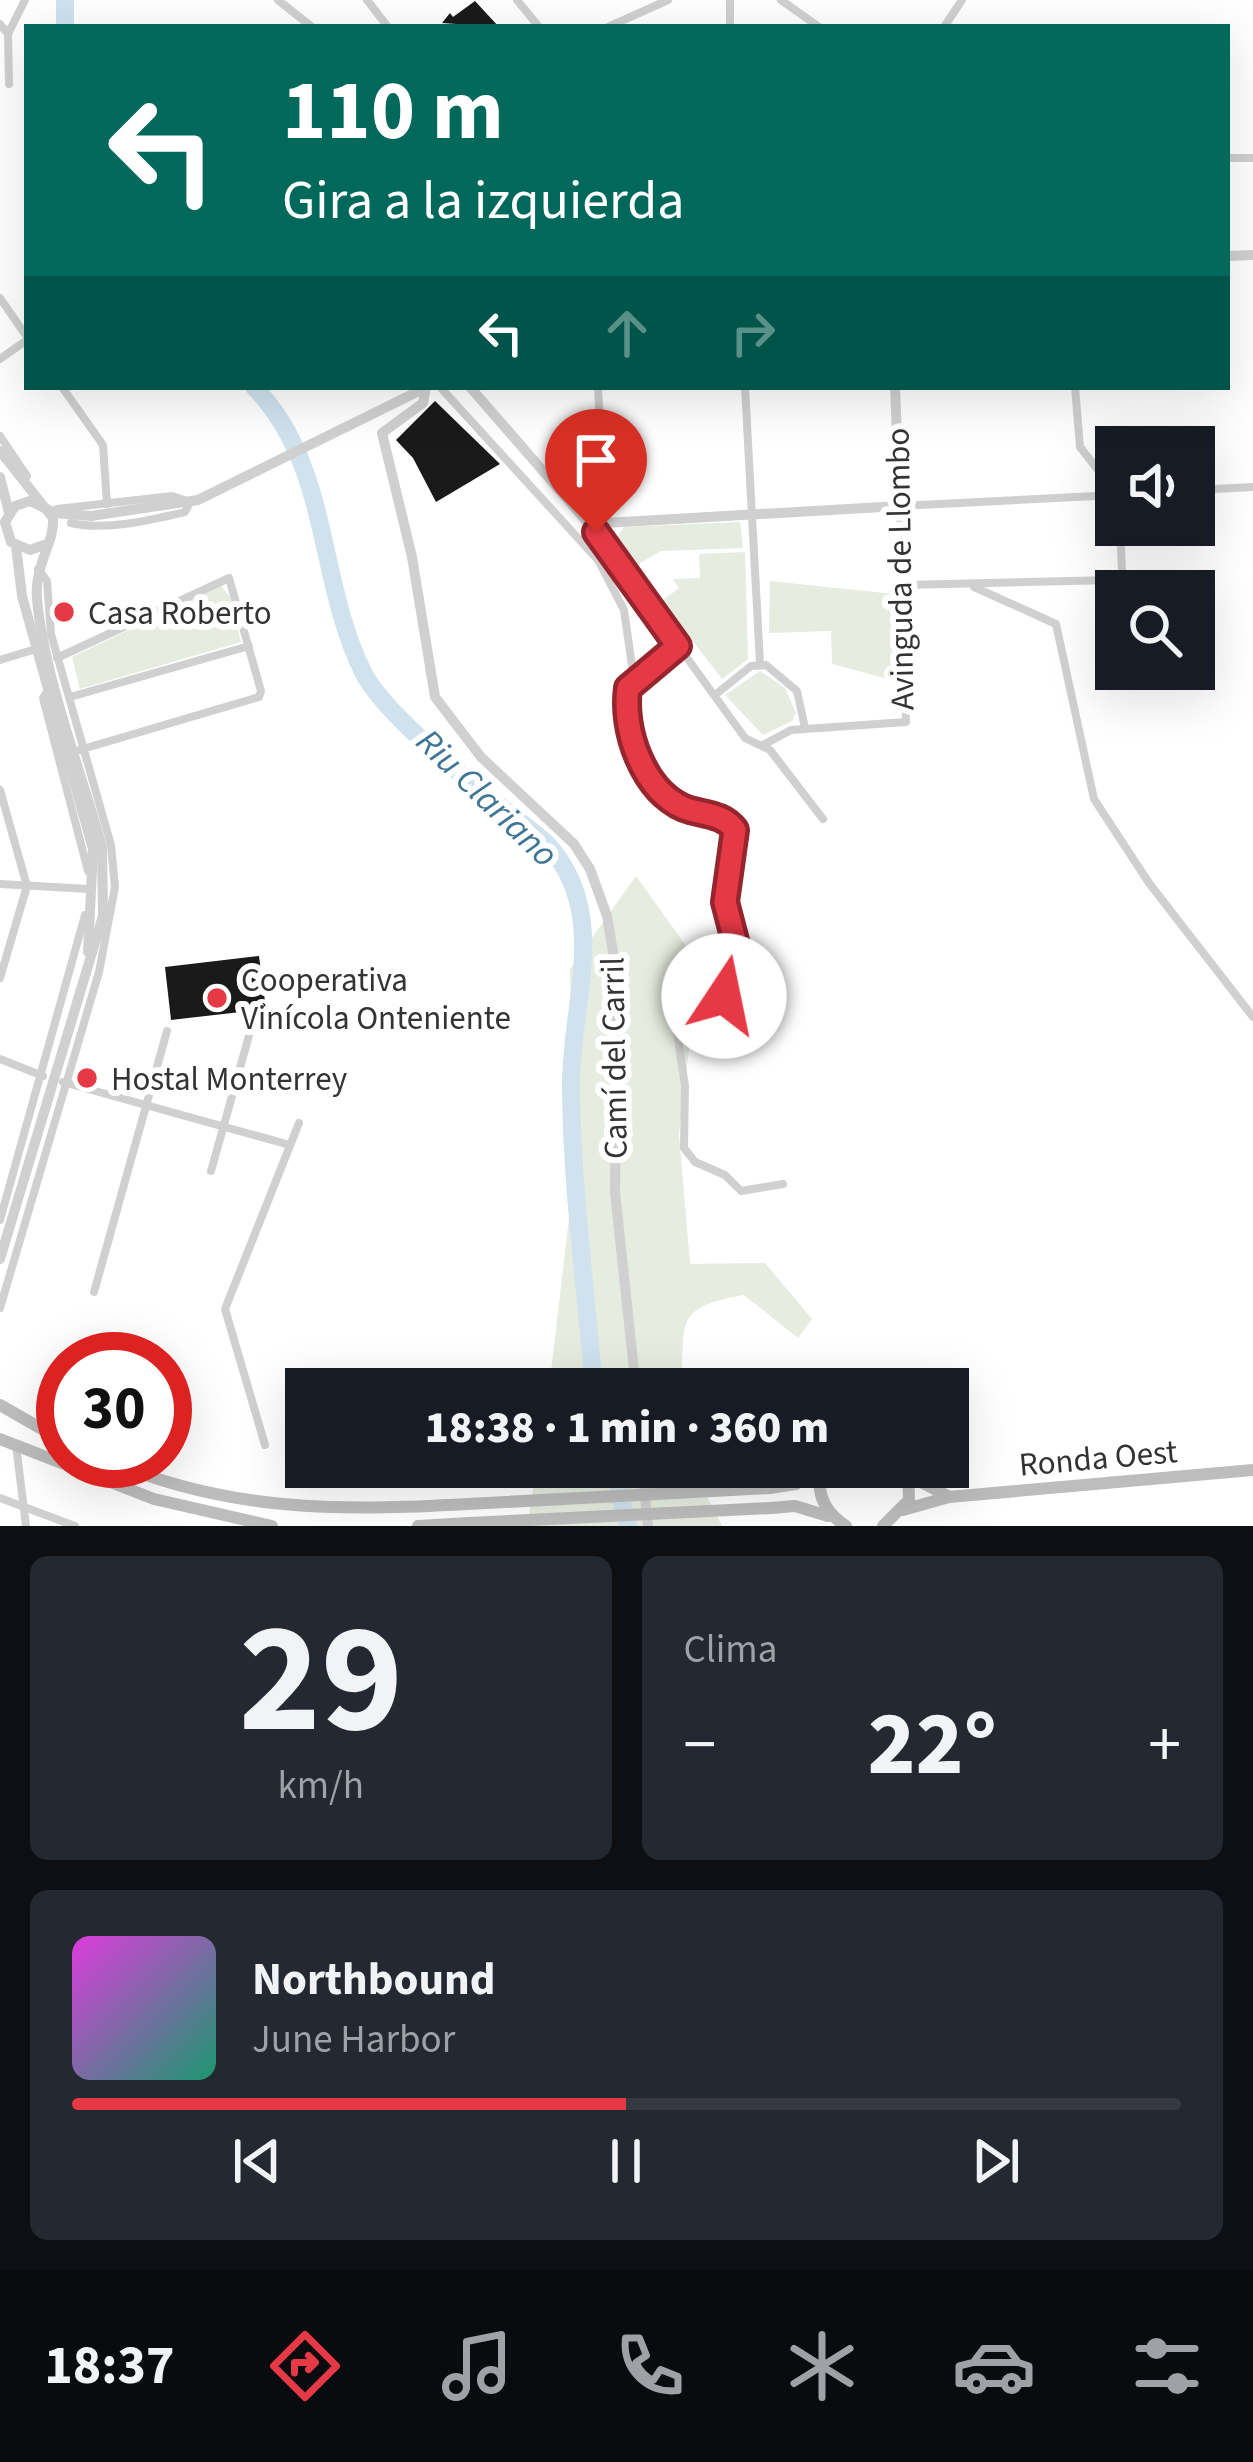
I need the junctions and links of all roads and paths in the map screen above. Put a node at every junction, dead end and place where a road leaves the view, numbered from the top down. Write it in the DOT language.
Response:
graph roads {
  1 [pos="25,0"];
  2 [pos="278,0"];
  3 [pos="367,0"];
  4 [pos="517,0"];
  5 [pos="668,0"];
  6 [pos="781,0"];
  7 [pos="0,24"];
  8 [pos="308,24"];
  9 [pos="386,24"];
  10 [pos="537,24"];
  11 [pos="615,24"];
  12 [pos="815,24"];
  13 [pos="8,34"];
  14 [pos="9,84"];
  15 [pos="0,298"];
  16 [pos="24,334"];
  17 [pos="64,390"];
  18 [pos="420,390"];
  19 [pos="425,390"];
  20 [pos="443,390"];
  21 [pos="473,390"];
  22 [pos="598,390"];
  23 [pos="745,390"];
  24 [pos="896,390"];
  25 [pos="1075,390"];
  26 [pos="0,436"];
  27 [pos="0,451"];
  28 [pos="1095,467"];
  29 [pos="0,478"];
  30 [pos="23,484"];
  31 [pos="1253,488"];
  32 [pos="1215,489"];
  33 [pos="1095,495"];
  34 [pos="194,501"];
  35 [pos="107,505"];
  36 [pos="900,506"];
  37 [pos="46,508"];
  38 [pos="752,514"];
  39 [pos="91,516"];
  40 [pos="5,520"];
  41 [pos="71,523"];
  42 [pos="600,527"];
  43 [pos="53,531"];
  44 [pos="44,545"];
  45 [pos="16,546"];
  46 [pos="1121,546"];
  47 [pos="37,568"];
  48 [pos="904,586"];
  49 [pos="974,587"];
  50 [pos="249,646"];
  51 [pos="678,646"];
  52 [pos="37,649"];
  53 [pos="54,659"];
  54 [pos="0,660"];
  55 [pos="760,663"];
  56 [pos="634,680"];
  57 [pos="49,694"];
  58 [pos="714,695"];
  59 [pos="70,697"];
  60 [pos="805,728"];
  61 [pos="763,745"];
  62 [pos="80,749"];
  63 [pos="0,790"];
  64 [pos="823,819"];
  65 [pos="108,859"];
  66 [pos="0,884"];
  67 [pos="27,886"];
  68 [pos="92,889"];
  69 [pos="86,965"];
  70 [pos="98,973"];
  71 [pos="0,978"];
  72 [pos="1253,1017"];
  73 [pos="252,1025"];
  74 [pos="167,1031"];
  75 [pos="0,1059"];
  76 [pos="54,1079"];
  77 [pos="146,1105"];
  78 [pos="299,1123"];
  79 [pos="224,1127"];
  80 [pos="290,1144"];
  81 [pos="212,1171"];
  82 [pos="783,1184"];
  83 [pos="0,1220"];
  84 [pos="0,1259"];
  85 [pos="94,1292"];
  86 [pos="0,1308"];
  87 [pos="634,1368"];
  88 [pos="0,1406"];
  89 [pos="36,1426"];
  90 [pos="7,1440"];
  91 [pos="266,1445"];
  92 [pos="1253,1470"];
  93 [pos="191,1488"];
  94 [pos="643,1488"];
  95 [pos="770,1488"];
  96 [pos="820,1488"];
  97 [pos="907,1488"];
  98 [pos="935,1488"];
  99 [pos="949,1497"];
  100 [pos="0,1498"];
  101 [pos="25,1506"];
  102 [pos="904,1510"];
  103 [pos="840,1522"];
  104 [pos="469,1523"];
  105 [pos="26,1526"];
  106 [pos="75,1526"];
  107 [pos="272,1526"];
  108 [pos="418,1526"];
  109 [pos="648,1526"];
  110 [pos="883,1526"];
  1 -- 13 [label="street"];
  2 -- 8 [label="street"];
  3 -- 9 [label="street"];
  4 -- 10 [label="street"];
  5 -- 11 [label="street"];
  6 -- 12 [label="street"];
  7 -- 13 [label="street"];
  13 -- 14 [label="street"];
  15 -- 16 [label="street"];
  17 -- 35 [label="street"];
  18 -- 34 [label="street"];
  19 -- 87 [label="street, Camí del Carril"];
  20 -- 56 [label="street"];
  21 -- 42 [label="street"];
  22 -- 42 [label="street"];
  23 -- 38 [label="street"];
  24 -- 36 [label="street, Avinguda de Llombo"];
  25 -- 28 [label="street"];
  26 -- 30 [label="street"];
  27 -- 30 [label="street"];
  29 -- 40 [label="street"];
  30 -- 37 [label="street"];
  31 -- 32 [label="street"];
  33 -- 36 [label="street"];
  34 -- 35 [label="street"];
  34 -- 39 [label="street"];
  34 -- 41 [label="street"];
  35 -- 37 [label="street"];
  36 -- 38 [label="street"];
  36 -- 48 [label="street, Avinguda de Llombo"];
  37 -- 39 [label="street"];
  37 -- 40 [label="street"];
  37 -- 43 [label="street"];
  38 -- 42 [label="street"];
  38 -- 55 [label="street"];
  39 -- 41 [label="street"];
  40 -- 45 [label="street"];
  41 -- 43 [label="street"];
  42 -- 51 [label="street"];
  43 -- 44 [label="street"];
  44 -- 45 [label="street"];
  44 -- 47 [label="street"];
  45 -- 52 [label="street"];
  46 -- 49 [label="street"];
  47 -- 53 [label="street"];
  47 -- 53 [label="street"];
  48 -- 49 [label="street"];
  48 -- 60 [label="street, Avinguda de Llombo"];
  49 -- 72 [label="street"];
  50 -- 53 [label="street"];
  50 -- 59 [label="street"];
  50 -- 62 [label="street"];
  51 -- 56 [label="street"];
  51 -- 58 [label="street"];
  52 -- 54 [label="street"];
  52 -- 57 [label="street"];
  53 -- 59 [label="street"];
  53 -- 62 [label="street"];
  55 -- 58 [label="street"];
  55 -- 60 [label="street"];
  56 -- 82 [label="street"];
  57 -- 62 [label="street"];
  57 -- 68 [label="street"];
  58 -- 61 [label="street"];
  59 -- 62 [label="street"];
  60 -- 61 [label="street, Avinguda de Llombo"];
  61 -- 64 [label="street"];
  62 -- 65 [label="street"];
  63 -- 67 [label="street"];
  65 -- 68 [label="street"];
  65 -- 69 [label="street"];
  65 -- 70 [label="street"];
  66 -- 67 [label="street"];
  67 -- 68 [label="street"];
  67 -- 71 [label="street"];
  68 -- 69 [label="street"];
  68 -- 76 [label="street"];
  69 -- 70 [label="street"];
  69 -- 76 [label="street"];
  70 -- 76 [label="street"];
  73 -- 79 [label="street"];
  74 -- 77 [label="street"];
  75 -- 76 [label="street"];
  76 -- 77 [label="street"];
  76 -- 83 [label="street"];
  76 -- 84 [label="street"];
  76 -- 86 [label="street"];
  77 -- 79 [label="street"];
  77 -- 85 [label="street"];
  78 -- 80 [label="street"];
  79 -- 80 [label="street"];
  79 -- 81 [label="street"];
  80 -- 91 [label="street"];
  88 -- 89 [label="main road"];
  90 -- 101 [label="street"];
  90 -- 107 [label="main road"];
  92 -- 99 [label="main road, Ronda Oest"];
  93 -- 95 [label="main road, bridge"];
  94 -- 109 [label="street"];
  96 -- 103 [label="main road"];
  97 -- 102 [label="main road"];
  98 -- 99 [label="main road"];
  99 -- 102 [label="main road, Ronda Oest"];
  100 -- 101 [label="street"];
  101 -- 105 [label="street"];
  101 -- 106 [label="street"];
  102 -- 110 [label="main road"];
  103 -- 104 [label="main road, bridge"];
  104 -- 108 [label="main road"];
}
